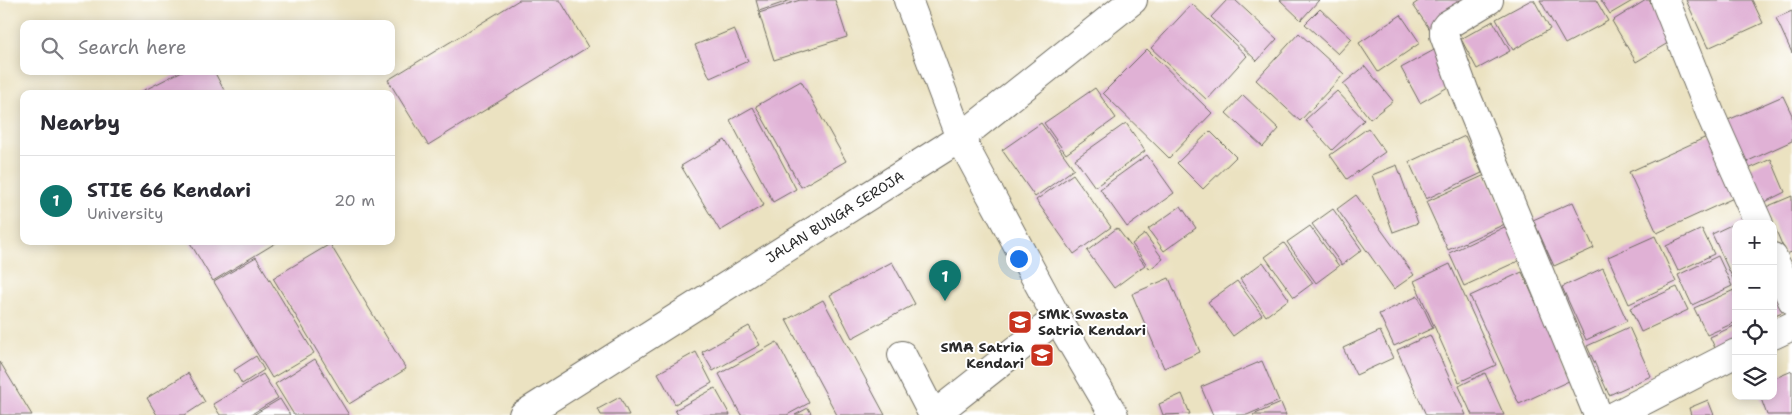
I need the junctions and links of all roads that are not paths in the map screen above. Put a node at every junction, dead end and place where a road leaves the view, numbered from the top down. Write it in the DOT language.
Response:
graph roads {
  1 [pos="908,0"];
  2 [pos="1133,0"];
  3 [pos="1489,0"];
  4 [pos="1665,0"];
  5 [pos="960,138"];
  6 [pos="1757,220"];
  7 [pos="1777,265"];
  8 [pos="1792,300"];
  9 [pos="1057,318"];
  10 [pos="1792,326"];
  11 [pos="1777,333"];
  12 [pos="902,355"];
  13 [pos="1732,355"];
  14 [pos="523,415"];
  15 [pos="934,415"];
  16 [pos="1114,415"];
  17 [pos="1598,415"];
  18 [pos="1616,415"];
  1 -- 5 [label="street"];
  2 -- 5 [label="street, JALAN BUNGA SEROJA"];
  3 -- 17 [label="street"];
  4 -- 6 [label="street"];
  5 -- 9 [label="street"];
  5 -- 14 [label="street, JALAN BUNGA SEROJA"];
  7 -- 8 [label="street"];
  9 -- 15 [label="street"];
  9 -- 16 [label="street"];
  10 -- 11 [label="street"];
  12 -- 15 [label="street"];
  13 -- 18 [label="street"];
}
